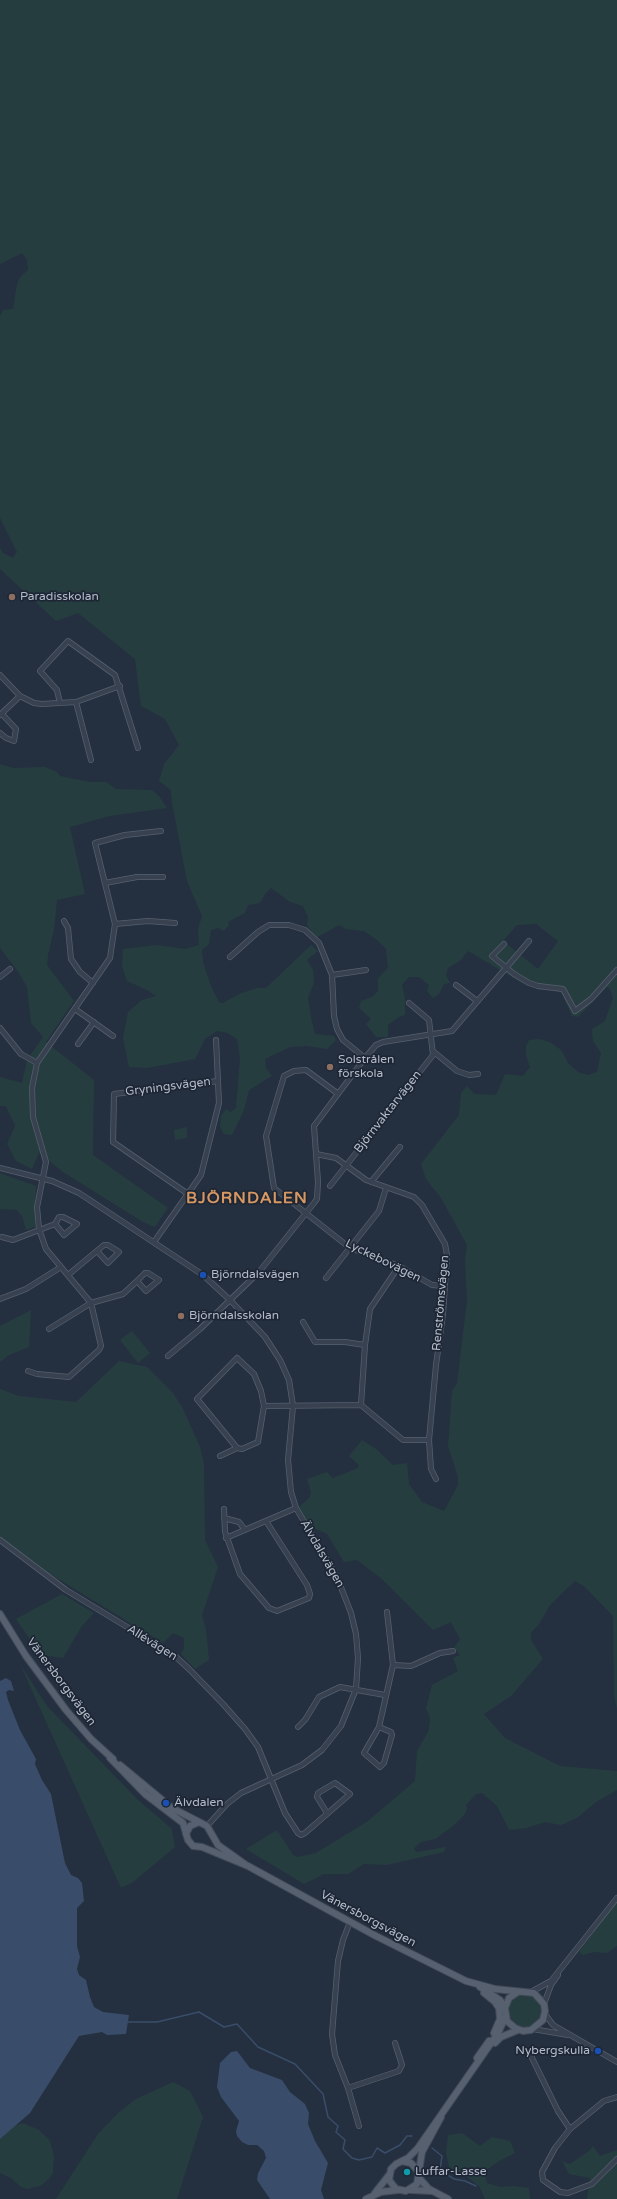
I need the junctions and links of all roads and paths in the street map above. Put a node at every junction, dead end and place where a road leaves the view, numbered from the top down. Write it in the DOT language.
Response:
graph roads {
  1 [pos="0,675"];
  2 [pos="120,686"];
  3 [pos="20,696"];
  4 [pos="60,702"];
  5 [pos="76,702"];
  6 [pos="1,715"];
  7 [pos="0,733"];
  8 [pos="138,748"];
  9 [pos="91,760"];
  10 [pos="161,830"];
  11 [pos="163,877"];
  12 [pos="105,883"];
  13 [pos="64,921"];
  14 [pos="175,923"];
  15 [pos="115,924"];
  16 [pos="529,941"];
  17 [pos="504,944"];
  18 [pos="230,957"];
  19 [pos="505,967"];
  20 [pos="10,969"];
  21 [pos="366,970"];
  22 [pos="617,970"];
  23 [pos="332,975"];
  24 [pos="0,977"];
  25 [pos="94,983"];
  26 [pos="456,985"];
  27 [pos="477,1002"];
  28 [pos="409,1003"];
  29 [pos="75,1009"];
  30 [pos="94,1022"];
  31 [pos="0,1028"];
  32 [pos="430,1035"];
  33 [pos="113,1036"];
  34 [pos="216,1040"];
  35 [pos="78,1044"];
  36 [pos="434,1052"];
  37 [pos="364,1058"];
  38 [pos="37,1063"];
  39 [pos="478,1074"];
  40 [pos="218,1080"];
  41 [pos="337,1093"];
  42 [pos="400,1147"];
  43 [pos="316,1154"];
  44 [pos="346,1165"];
  45 [pos="0,1168"];
  46 [pos="43,1180"];
  47 [pos="371,1182"];
  48 [pos="330,1186"];
  49 [pos="386,1188"];
  50 [pos="188,1194"];
  51 [pos="307,1213"];
  52 [pos="55,1224"];
  53 [pos="39,1229"];
  54 [pos="2,1237"];
  55 [pos="154,1242"];
  56 [pos="350,1248"];
  57 [pos="97,1251"];
  58 [pos="399,1266"];
  59 [pos="61,1267"];
  60 [pos="68,1275"];
  61 [pos="326,1278"];
  62 [pos="137,1281"];
  63 [pos="444,1286"];
  64 [pos="0,1299"];
  65 [pos="231,1300"];
  66 [pos="91,1303"];
  67 [pos="303,1322"];
  68 [pos="49,1329"];
  69 [pos="365,1345"];
  70 [pos="168,1356"];
  71 [pos="28,1371"];
  72 [pos="264,1406"];
  73 [pos="293,1406"];
  74 [pos="361,1406"];
  75 [pos="429,1440"];
  76 [pos="237,1448"];
  77 [pos="220,1456"];
  78 [pos="436,1479"];
  79 [pos="296,1508"];
  80 [pos="224,1509"];
  81 [pos="224,1518"];
  82 [pos="266,1521"];
  83 [pos="245,1530"];
  84 [pos="226,1538"];
  85 [pos="0,1540"];
  86 [pos="387,1612"];
  87 [pos="0,1614"];
  88 [pos="453,1651"];
  89 [pos="393,1665"];
  90 [pos="356,1689"];
  91 [pos="385,1695"];
  92 [pos="298,1727"];
  93 [pos="379,1727"];
  94 [pos="110,1758"];
  95 [pos="270,1779"];
  96 [pos="327,1813"];
  97 [pos="199,1822"];
  98 [pos="207,1826"];
  99 [pos="186,1834"];
  100 [pos="211,1836"];
  101 [pos="202,1847"];
  102 [pos="248,1866"];
  103 [pos="617,1898"];
  104 [pos="350,1922"];
  105 [pos="564,1965"];
  106 [pos="466,1981"];
  107 [pos="480,1986"];
  108 [pos="518,1992"];
  109 [pos="531,1992"];
  110 [pos="544,2004"];
  111 [pos="505,2008"];
  112 [pos="545,2014"];
  113 [pos="506,2016"];
  114 [pos="533,2029"];
  115 [pos="518,2030"];
  116 [pos="571,2036"];
  117 [pos="395,2043"];
  118 [pos="486,2051"];
  119 [pos="530,2054"];
  120 [pos="617,2062"];
  121 [pos="474,2067"];
  122 [pos="348,2088"];
  123 [pos="617,2097"];
  124 [pos="441,2117"];
  125 [pos="359,2126"];
  126 [pos="570,2129"];
  127 [pos="617,2159"];
  128 [pos="402,2161"];
  129 [pos="389,2175"];
  130 [pos="419,2175"];
  131 [pos="398,2190"];
  132 [pos="411,2190"];
  133 [pos="434,2192"];
  134 [pos="374,2194"];
  135 [pos="366,2199"];
  136 [pos="448,2199"];
  1 -- 3 [label="street"];
  2 -- 4 [label="street"];
  2 -- 5 [label="street"];
  2 -- 8 [label="street"];
  3 -- 4 [label="street"];
  3 -- 6 [label="street"];
  4 -- 5 [label="street"];
  5 -- 9 [label="street"];
  6 -- 7 [label="street"];
  10 -- 12 [label="street"];
  11 -- 12 [label="street"];
  12 -- 15 [label="street"];
  13 -- 25 [label="street"];
  14 -- 15 [label="street"];
  15 -- 25 [label="street"];
  16 -- 19 [label="street"];
  17 -- 19 [label="street"];
  18 -- 23 [label="street"];
  19 -- 22 [label="street"];
  19 -- 27 [label="street"];
  20 -- 24 [label="street"];
  21 -- 23 [label="street"];
  23 -- 37 [label="street"];
  25 -- 29 [label="street"];
  26 -- 27 [label="street"];
  27 -- 32 [label="street"];
  28 -- 32 [label="street"];
  29 -- 30 [label="street"];
  29 -- 38 [label="street"];
  30 -- 33 [label="street"];
  30 -- 35 [label="street"];
  31 -- 38 [label="street"];
  32 -- 36 [label="street"];
  32 -- 37 [label="street"];
  34 -- 40 [label="street, Gryningsvägen"];
  36 -- 39 [label="street"];
  36 -- 44 [label="street, Björnvaktarvägen"];
  37 -- 41 [label="street"];
  38 -- 46 [label="street"];
  40 -- 50 [label="street, Gryningsvägen"];
  40 -- 50 [label="street, Gryningsvägen"];
  41 -- 43 [label="street"];
  41 -- 51 [label="street, Lyckebovägen"];
  42 -- 47 [label="street"];
  43 -- 44 [label="street, Renströmsvägen"];
  43 -- 51 [label="street"];
  44 -- 47 [label="street, Renströmsvägen"];
  44 -- 48 [label="street, Björnvaktarvägen"];
  45 -- 46 [label="street"];
  46 -- 53 [label="street"];
  46 -- 55 [label="street"];
  47 -- 49 [label="street, Renströmsvägen"];
  49 -- 56 [label="street"];
  49 -- 63 [label="street, Renströmsvägen"];
  50 -- 55 [label="street, Gryningsvägen"];
  51 -- 56 [label="street, Lyckebovägen"];
  51 -- 65 [label="street"];
  52 -- 52 [label="street"];
  52 -- 53 [label="street"];
  53 -- 54 [label="street"];
  53 -- 59 [label="street"];
  55 -- 65 [label="street"];
  56 -- 58 [label="street, Lyckebovägen"];
  56 -- 61 [label="street"];
  57 -- 57 [label="street"];
  57 -- 60 [label="street"];
  58 -- 63 [label="street, Lyckebovägen"];
  58 -- 69 [label="street"];
  59 -- 60 [label="street"];
  59 -- 64 [label="street"];
  60 -- 66 [label="street"];
  62 -- 62 [label="street"];
  62 -- 66 [label="street"];
  63 -- 75 [label="street, Renströmsvägen"];
  65 -- 70 [label="street"];
  65 -- 73 [label="street, Älvdalsvägen"];
  66 -- 68 [label="street"];
  66 -- 71 [label="street"];
  67 -- 69 [label="street"];
  69 -- 74 [label="street"];
  72 -- 73 [label="street"];
  72 -- 76 [label="street"];
  72 -- 76 [label="street"];
  73 -- 74 [label="street"];
  73 -- 79 [label="street, Älvdalsvägen"];
  74 -- 75 [label="street"];
  75 -- 78 [label="street, Renströmsvägen"];
  76 -- 77 [label="street"];
  79 -- 82 [label="street"];
  79 -- 90 [label="street, Älvdalsvägen"];
  80 -- 81 [label="street"];
  81 -- 83 [label="street"];
  81 -- 84 [label="street"];
  82 -- 83 [label="street"];
  82 -- 84 [label="street"];
  83 -- 84 [label="street"];
  85 -- 95 [label="street, Allévägen"];
  86 -- 89 [label="street"];
  87 -- 94 [label="main road, Vänersborgsvägen"];
  88 -- 89 [label="street"];
  89 -- 91 [label="street"];
  90 -- 91 [label="street"];
  90 -- 92 [label="street"];
  90 -- 95 [label="street, Älvdalsvägen"];
  91 -- 93 [label="street"];
  93 -- 93 [label="street"];
  94 -- 97 [label="main road, Vänersborgsvägen"];
  94 -- 99 [label="main road, Vänersborgsvägen"];
  95 -- 96 [label="street, Allévägen"];
  95 -- 98 [label="street, Älvdalsvägen"];
  96 -- 96 [label="street"];
  97 -- 98 [label="main road, Vänersborgsvägen"];
  97 -- 99 [label="main road"];
  98 -- 100 [label="main road, Vänersborgsvägen"];
  99 -- 101 [label="main road, Vänersborgsvägen"];
  100 -- 101 [label="main road"];
  100 -- 102 [label="main road, Vänersborgsvägen"];
  101 -- 102 [label="main road, Vänersborgsvägen"];
  102 -- 104 [label="main road, Vänersborgsvägen"];
  103 -- 105 [label="street"];
  104 -- 106 [label="main road, Vänersborgsvägen"];
  104 -- 122 [label="street"];
  105 -- 109 [label="street"];
  105 -- 110 [label="street"];
  106 -- 107 [label="main road, Vänersborgsvägen"];
  106 -- 121 [label="main road"];
  107 -- 108 [label="main road, Vänersborgsvägen"];
  107 -- 111 [label="main road, Vänersborgsvägen"];
  108 -- 109 [label="main road, Vänersborgsvägen"];
  108 -- 111 [label="main road"];
  109 -- 110 [label="main road"];
  110 -- 112 [label="main road"];
  111 -- 113 [label="main road"];
  112 -- 114 [label="main road"];
  112 -- 116 [label="street"];
  113 -- 115 [label="main road"];
  113 -- 118 [label="main road"];
  114 -- 115 [label="main road"];
  114 -- 116 [label="street"];
  115 -- 118 [label="main road"];
  116 -- 120 [label="street"];
  117 -- 122 [label="street"];
  118 -- 121 [label="main road"];
  119 -- 126 [label="street"];
  121 -- 124 [label="main road"];
  122 -- 125 [label="street"];
  123 -- 126 [label="street"];
  124 -- 128 [label="main road"];
  124 -- 130 [label="main road"];
  126 -- 127 [label="street"];
  128 -- 129 [label="main road"];
  128 -- 130 [label="main road"];
  129 -- 131 [label="main road"];
  129 -- 134 [label="main road"];
  130 -- 132 [label="main road"];
  130 -- 133 [label="main road"];
  131 -- 132 [label="main road"];
  131 -- 134 [label="main road"];
  132 -- 133 [label="main road"];
  133 -- 136 [label="main road"];
  134 -- 135 [label="main road"];
}
